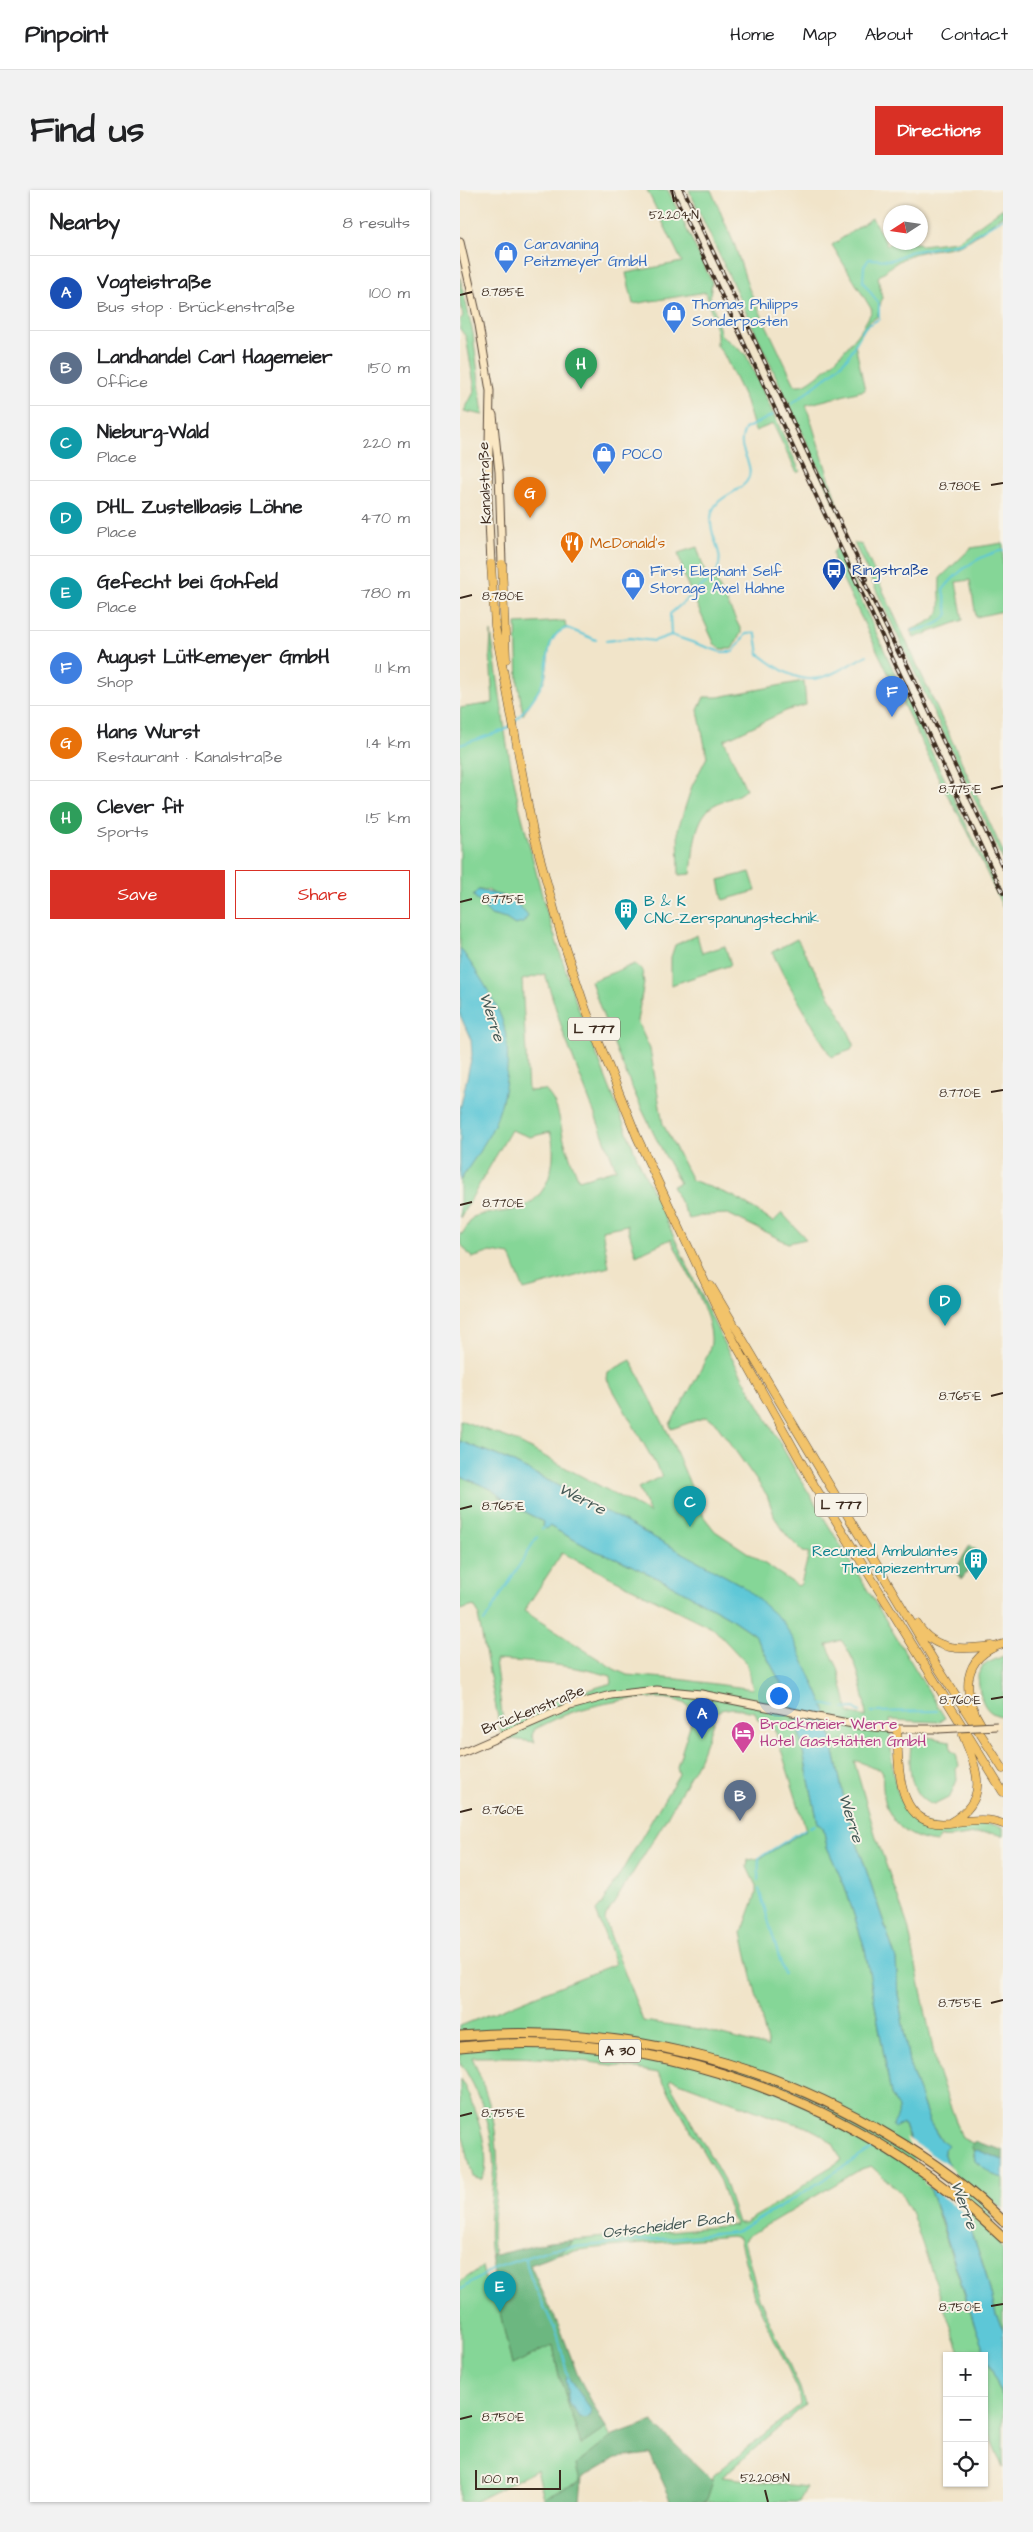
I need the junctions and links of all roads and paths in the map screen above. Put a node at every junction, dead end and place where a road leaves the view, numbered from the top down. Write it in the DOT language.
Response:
graph roads {
  1 [pos="460,242"];
  2 [pos="491,402"];
  3 [pos="491,564"];
  4 [pos="502,564"];
  5 [pos="507,681"];
  6 [pos="686,1243"];
  7 [pos="893,1591"];
  8 [pos="1003,1644"];
  9 [pos="955,1714"];
  10 [pos="1000,1726"];
  11 [pos="897,1729"];
  12 [pos="460,1754"];
  13 [pos="1003,1768"];
  14 [pos="1003,1792"];
  15 [pos="948,1824"];
  16 [pos="1003,1824"];
  17 [pos="460,2036"];
  18 [pos="460,2047"];
  19 [pos="1002,2219"];
  20 [pos="1003,2238"];
  1 -- 2 [label="main road, Kanalstraße / L 777"];
  2 -- 3 [label="main road, Kanalstraße / L 777"];
  2 -- 4 [label="main road, Kanalstraße / L 777"];
  3 -- 5 [label="highway, L 777"];
  4 -- 5 [label="highway, L 777"];
  5 -- 6 [label="highway, L 777"];
  6 -- 7 [label="highway, L 777"];
  6 -- 9 [label="highway, L 777"];
  7 -- 8 [label="highway, L 777"];
  7 -- 13 [label="highway, L 777"];
  8 -- 13 [label="highway"];
  9 -- 14 [label="highway, L 777"];
  9 -- 15 [label="highway"];
  10 -- 11 [label="main road, Brückenstraße, bridge"];
  11 -- 12 [label="main road, Brückenstraße"];
  11 -- 15 [label="highway"];
  15 -- 16 [label="highway"];
  17 -- 19 [label="highway, A 30"];
  18 -- 20 [label="highway, A 30"];
}
